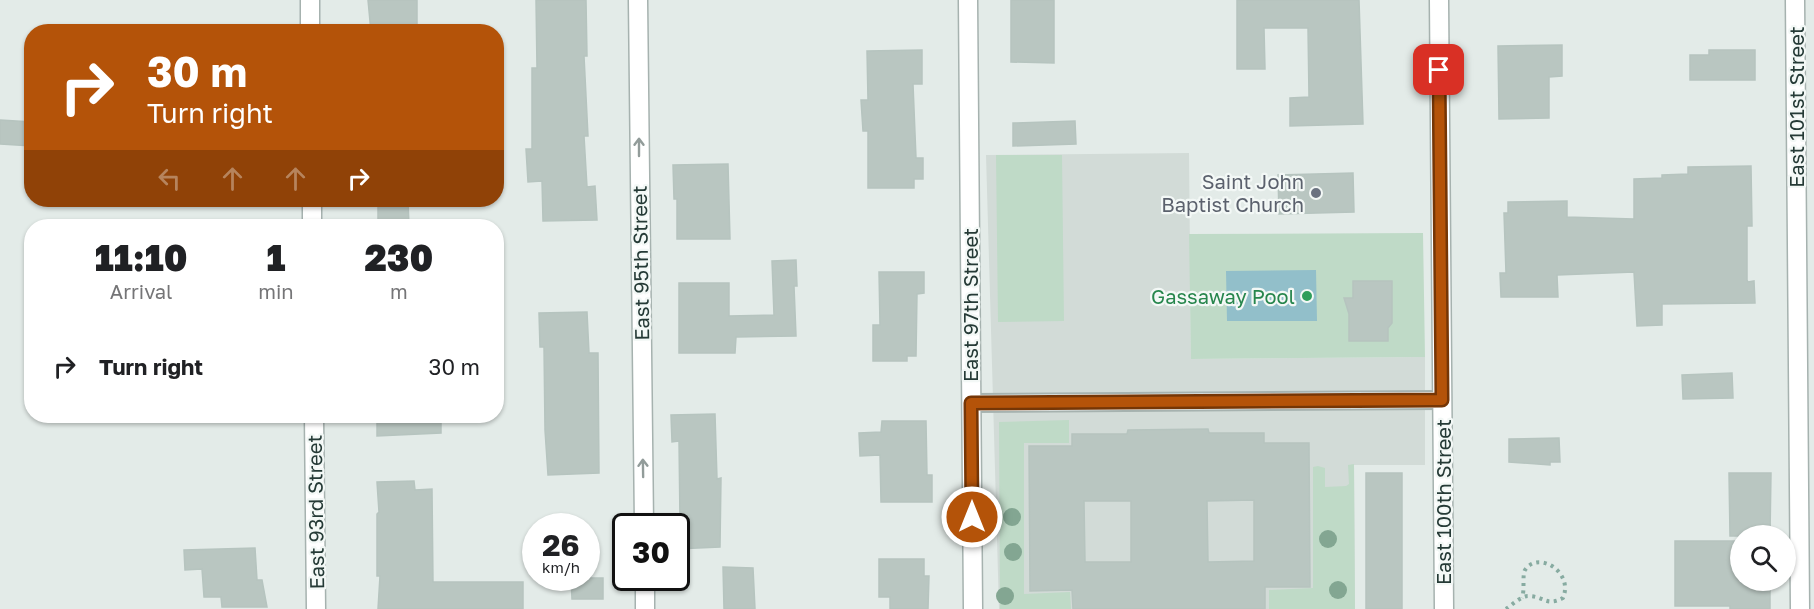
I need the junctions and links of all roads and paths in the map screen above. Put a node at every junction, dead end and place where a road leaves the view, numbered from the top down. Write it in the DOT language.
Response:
graph roads {
  1 [pos="310,0"];
  2 [pos="638,0"];
  3 [pos="968,0"];
  4 [pos="1439,0"];
  5 [pos="1796,0"];
  6 [pos="310,24"];
  7 [pos="1442,400"];
  8 [pos="971,403"];
  9 [pos="314,423"];
  10 [pos="644,513"];
  11 [pos="645,591"];
  12 [pos="1522,598"];
  13 [pos="316,609"];
  14 [pos="645,609"];
  15 [pos="973,609"];
  16 [pos="1444,609"];
  17 [pos="1506,609"];
  18 [pos="1800,609"];
  1 -- 6 [label="street"];
  10 -- 2 [label="street, East 95th Street, one-way"];
  3 -- 8 [label="street, East 97th Street"];
  4 -- 7 [label="street, East 100th Street"];
  5 -- 18 [label="street, East 101st Street"];
  7 -- 8 [label="lane"];
  7 -- 16 [label="street, East 100th Street"];
  8 -- 15 [label="street, East 97th Street"];
  9 -- 13 [label="street, East 93rd Street"];
  11 -- 14 [label="street"];
  12 -- 12 [label="path"];
  12 -- 17 [label="path"];
}
